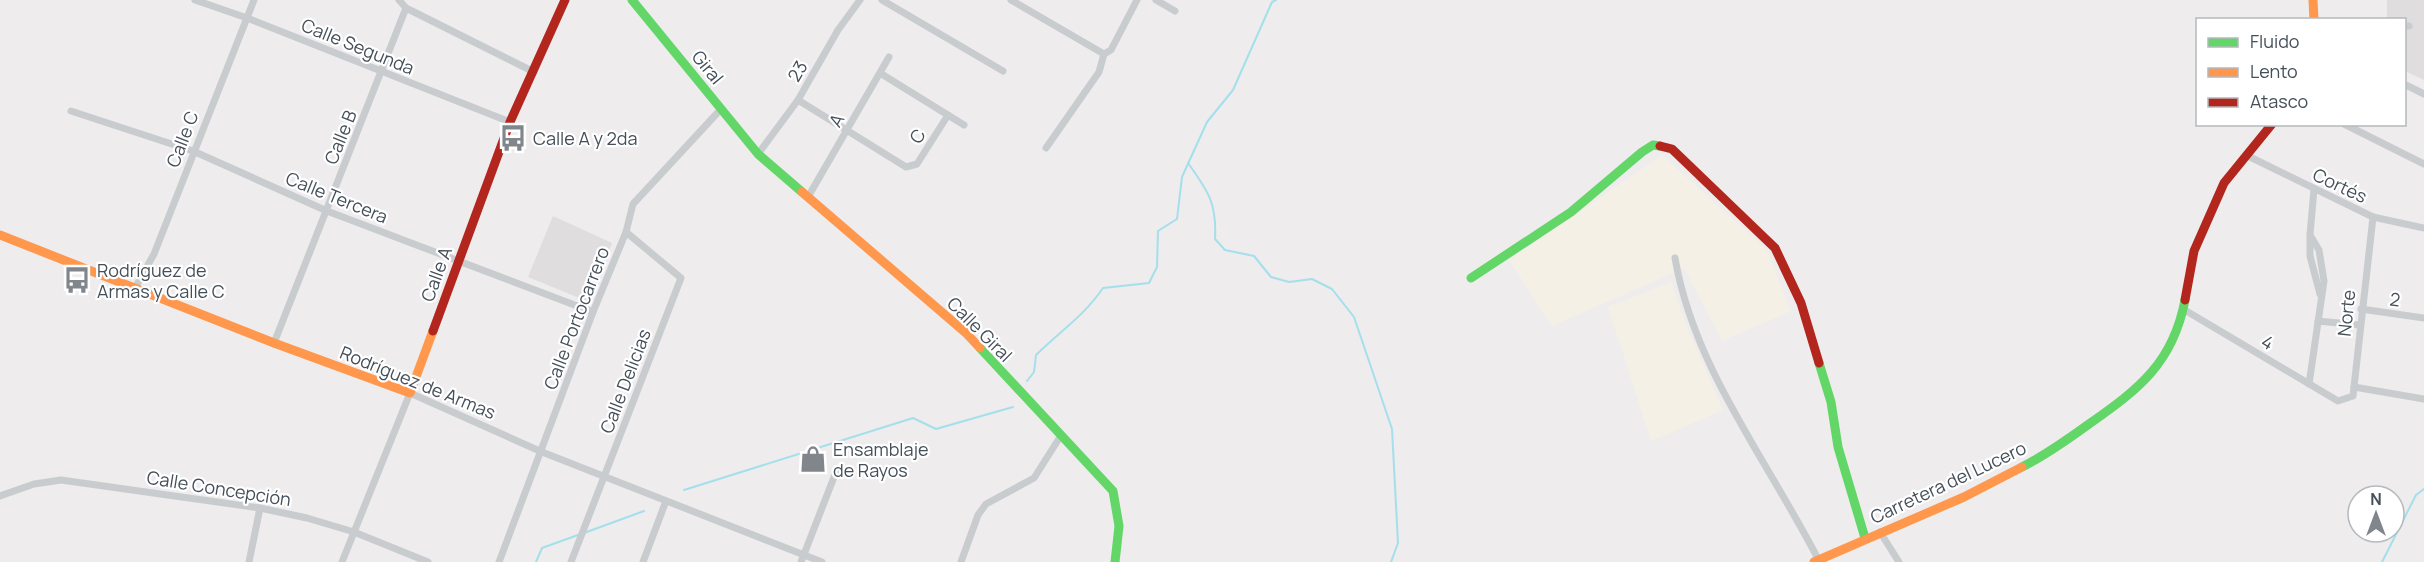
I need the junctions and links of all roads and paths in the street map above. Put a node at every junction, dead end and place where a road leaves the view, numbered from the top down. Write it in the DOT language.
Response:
graph roads {
  1 [pos="195,0"];
  2 [pos="254,0"];
  3 [pos="399,0"];
  4 [pos="565,0"];
  5 [pos="632,0"];
  6 [pos="860,0"];
  7 [pos="882,0"];
  8 [pos="1011,0"];
  9 [pos="1137,0"];
  10 [pos="1156,0"];
  11 [pos="2313,0"];
  12 [pos="406,8"];
  13 [pos="1175,11"];
  14 [pos="247,18"];
  15 [pos="2314,18"];
  16 [pos="1101,53"];
  17 [pos="889,57"];
  18 [pos="1003,71"];
  19 [pos="382,72"];
  20 [pos="534,72"];
  21 [pos="880,73"];
  22 [pos="2406,85"];
  23 [pos="2424,94"];
  24 [pos="798,100"];
  25 [pos="721,109"];
  26 [pos="70,111"];
  27 [pos="948,115"];
  28 [pos="510,122"];
  29 [pos="964,125"];
  30 [pos="2270,126"];
  31 [pos="2348,126"];
  32 [pos="847,131"];
  33 [pos="1046,148"];
  34 [pos="193,151"];
  35 [pos="758,154"];
  36 [pos="2248,156"];
  37 [pos="2424,164"];
  38 [pos="2314,189"];
  39 [pos="808,197"];
  40 [pos="327,211"];
  41 [pos="2373,217"];
  42 [pos="2424,228"];
  43 [pos="626,232"];
  44 [pos="0,236"];
  45 [pos="1674,258"];
  46 [pos="459,259"];
  47 [pos="1471,278"];
  48 [pos="135,288"];
  49 [pos="2183,309"];
  50 [pos="2361,309"];
  51 [pos="593,312"];
  52 [pos="2424,318"];
  53 [pos="2318,321"];
  54 [pos="2360,325"];
  55 [pos="274,343"];
  56 [pos="2309,384"];
  57 [pos="2354,387"];
  58 [pos="410,393"];
  59 [pos="2424,399"];
  60 [pos="1060,437"];
  61 [pos="542,452"];
  62 [pos="836,472"];
  63 [pos="605,476"];
  64 [pos="0,496"];
  65 [pos="666,501"];
  66 [pos="260,508"];
  67 [pos="354,532"];
  68 [pos="1880,532"];
  69 [pos="1865,538"];
  70 [pos="803,558"];
  71 [pos="1816,561"];
  72 [pos="249,562"];
  73 [pos="342,562"];
  74 [pos="428,562"];
  75 [pos="498,562"];
  76 [pos="571,562"];
  77 [pos="643,562"];
  78 [pos="822,562"];
  79 [pos="961,562"];
  80 [pos="1115,562"];
  81 [pos="1899,562"];
  1 -- 14 [label="street, Calle Segunda"];
  2 -- 14 [label="street, Calle C"];
  3 -- 12 [label="street"];
  4 -- 20 [label="street, Calle A"];
  5 -- 25 [label="street, Giral"];
  6 -- 24 [label="street, 23"];
  7 -- 18 [label="street"];
  8 -- 16 [label="street"];
  9 -- 16 [label="street"];
  10 -- 13 [label="street"];
  11 -- 15 [label="street"];
  12 -- 19 [label="street, Calle B"];
  12 -- 20 [label="street"];
  14 -- 19 [label="street, Calle Segunda"];
  14 -- 34 [label="street, Calle C"];
  16 -- 33 [label="street"];
  17 -- 21 [label="street, A"];
  19 -- 28 [label="street, Calle Segunda"];
  19 -- 40 [label="street, Calle B"];
  20 -- 28 [label="street, Calle A"];
  21 -- 27 [label="street"];
  21 -- 32 [label="street, A"];
  22 -- 23 [label="street"];
  24 -- 32 [label="street"];
  24 -- 35 [label="street, 23"];
  25 -- 35 [label="street, Giral"];
  25 -- 43 [label="street, Calle Portocarrero"];
  26 -- 34 [label="street, Calle Tercera"];
  27 -- 29 [label="street"];
  27 -- 32 [label="street, C"];
  28 -- 46 [label="street, Calle A"];
  30 -- 36 [label="street, Carretera del Lucero"];
  31 -- 37 [label="street"];
  32 -- 39 [label="street, A"];
  34 -- 40 [label="street, Calle Tercera"];
  34 -- 48 [label="street, Calle C"];
  35 -- 39 [label="street, Calle Giral"];
  36 -- 38 [label="street, Cortés"];
  36 -- 49 [label="street, Carretera del Lucero"];
  38 -- 41 [label="street, Cortés"];
  38 -- 53 [label="street"];
  39 -- 60 [label="street, Calle Giral"];
  40 -- 46 [label="street, Calle Tercera"];
  40 -- 55 [label="street, Calle B"];
  41 -- 42 [label="street, Cortés"];
  41 -- 50 [label="street, Norte"];
  43 -- 51 [label="street, Calle Portocarrero"];
  43 -- 63 [label="street, Calle Delicias"];
  44 -- 48 [label="street, Rodríguez de Armas"];
  45 -- 71 [label="street"];
  46 -- 51 [label="street, Calle Tercera"];
  46 -- 58 [label="street, Calle A"];
  47 -- 69 [label="street"];
  48 -- 55 [label="street, Rodríguez de Armas"];
  49 -- 56 [label="street, 4"];
  49 -- 68 [label="street, Carretera del Lucero"];
  50 -- 52 [label="street, 2"];
  50 -- 54 [label="street, Norte"];
  51 -- 61 [label="street, Calle Portocarrero"];
  53 -- 54 [label="street"];
  53 -- 56 [label="street"];
  54 -- 57 [label="street, Norte"];
  55 -- 58 [label="street, Rodríguez de Armas"];
  56 -- 57 [label="street, 4"];
  57 -- 59 [label="street"];
  58 -- 61 [label="street, Rodríguez de Armas"];
  58 -- 67 [label="street, Calle A"];
  60 -- 79 [label="street"];
  60 -- 80 [label="street, Calle Giral"];
  61 -- 63 [label="street, Rodríguez de Armas"];
  61 -- 75 [label="street, Calle Portocarrero"];
  62 -- 70 [label="street"];
  63 -- 65 [label="street, Rodríguez de Armas"];
  63 -- 76 [label="street, Calle Delicias"];
  64 -- 66 [label="street, Calle Concepción"];
  65 -- 70 [label="street, Rodríguez de Armas"];
  65 -- 77 [label="street"];
  66 -- 67 [label="street, Calle Concepción"];
  66 -- 72 [label="street"];
  67 -- 73 [label="street, Calle A"];
  67 -- 74 [label="street, Calle Concepción"];
  68 -- 69 [label="street, Carretera del Lucero"];
  68 -- 81 [label="street"];
  69 -- 71 [label="street, Carretera del Lucero"];
  70 -- 78 [label="street, Rodríguez de Armas"];
}
